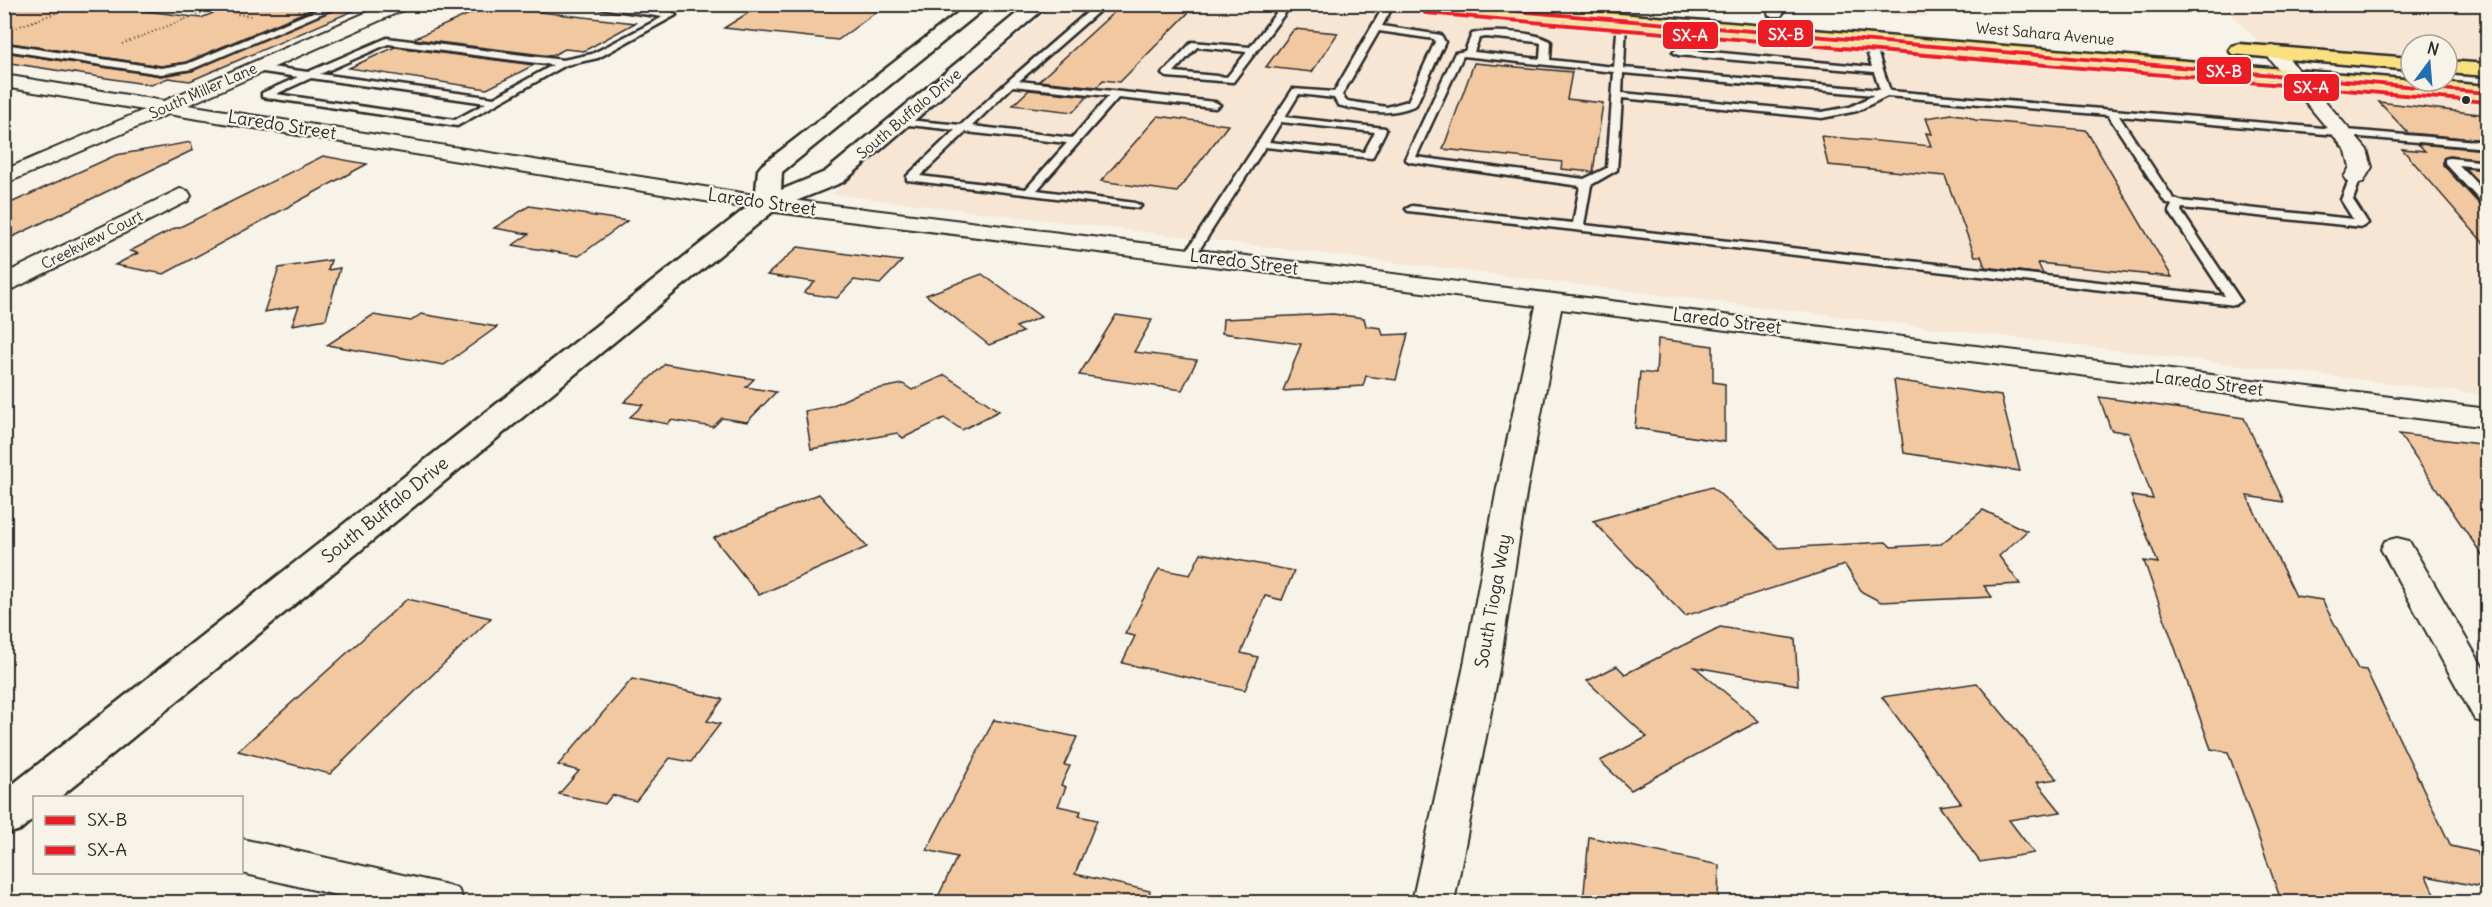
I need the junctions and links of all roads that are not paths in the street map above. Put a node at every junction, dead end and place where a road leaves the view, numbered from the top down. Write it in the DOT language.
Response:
graph roads {
  1 [pos="340,4"];
  2 [pos="402,4"];
  3 [pos="577,4"];
  4 [pos="981,4"];
  5 [pos="1040,4"];
  6 [pos="1103,4"];
  7 [pos="1288,4"];
  8 [pos="1390,4"];
  9 [pos="1426,4"];
  10 [pos="1774,8"];
  11 [pos="1754,10"];
  12 [pos="1619,13"];
  13 [pos="1799,14"];
  14 [pos="1377,28"];
  15 [pos="1869,42"];
  16 [pos="4,47"];
  17 [pos="2226,48"];
  18 [pos="1253,50"];
  19 [pos="1678,52"];
  20 [pos="2273,52"];
  21 [pos="1468,54"];
  22 [pos="1545,62"];
  23 [pos="563,63"];
  24 [pos="2399,63"];
  25 [pos="256,68"];
  26 [pos="2459,68"];
  27 [pos="1618,70"];
  28 [pos="1879,70"];
  29 [pos="2487,70"];
  30 [pos="309,75"];
  31 [pos="2295,77"];
  32 [pos="4,81"];
  33 [pos="1011,82"];
  34 [pos="1886,93"];
  35 [pos="2487,93"];
  36 [pos="1116,94"];
  37 [pos="1337,95"];
  38 [pos="1617,95"];
  39 [pos="496,101"];
  40 [pos="1215,105"];
  41 [pos="168,107"];
  42 [pos="2112,113"];
  43 [pos="1279,119"];
  44 [pos="900,121"];
  45 [pos="963,128"];
  46 [pos="2340,133"];
  47 [pos="1074,141"];
  48 [pos="1262,144"];
  49 [pos="2487,145"];
  50 [pos="2487,165"];
  51 [pos="2355,177"];
  52 [pos="4,178"];
  53 [pos="1586,183"];
  54 [pos="1029,193"];
  55 [pos="180,196"];
  56 [pos="2487,203"];
  57 [pos="766,204"];
  58 [pos="2178,204"];
  59 [pos="1136,206"];
  60 [pos="1412,208"];
  61 [pos="1578,228"];
  62 [pos="1190,255"];
  63 [pos="4,284"];
  64 [pos="1550,300"];
  65 [pos="2487,418"];
  66 [pos="2397,549"];
  67 [pos="2487,710"];
  68 [pos="15,808"];
  69 [pos="243,856"];
  70 [pos="443,903"];
  71 [pos="1433,903"];
  1 -- 16 [label="lane"];
  2 -- 25 [label="street, South Miller Lane"];
  3 -- 23 [label="lane"];
  4 -- 57 [label="main road"];
  5 -- 44 [label="main road, South Buffalo Drive"];
  6 -- 33 [label="lane"];
  7 -- 18 [label="lane"];
  8 -- 14 [label="lane"];
  9 -- 12 [label="main road, West Sahara Avenue"];
  10 -- 11 [label="main road"];
  10 -- 13 [label="main road"];
  12 -- 15 [label="main road, West Sahara Avenue"];
  12 -- 27 [label="lane"];
  14 -- 37 [label="lane"];
  14 -- 37 [label="lane"];
  15 -- 28 [label="lane"];
  15 -- 31 [label="main road, West Sahara Avenue"];
  17 -- 20 [label="main road"];
  18 -- 18 [label="lane"];
  19 -- 28 [label="lane"];
  20 -- 24 [label="main road"];
  20 -- 31 [label="street"];
  21 -- 22 [label="lane"];
  21 -- 22 [label="lane"];
  21 -- 53 [label="lane"];
  22 -- 27 [label="lane"];
  23 -- 30 [label="lane"];
  23 -- 39 [label="lane"];
  25 -- 30 [label="lane"];
  25 -- 41 [label="street, South Miller Lane"];
  26 -- 29 [label="main road"];
  27 -- 34 [label="lane"];
  27 -- 38 [label="lane"];
  28 -- 34 [label="lane"];
  30 -- 39 [label="lane"];
  30 -- 39 [label="lane"];
  31 -- 35 [label="main road, West Sahara Avenue"];
  31 -- 46 [label="street"];
  32 -- 41 [label="street, Laredo Street"];
  33 -- 36 [label="lane"];
  33 -- 45 [label="lane"];
  34 -- 38 [label="lane"];
  34 -- 42 [label="lane"];
  36 -- 40 [label="lane"];
  36 -- 47 [label="lane"];
  37 -- 43 [label="lane"];
  38 -- 53 [label="lane"];
  41 -- 52 [label="street, South Miller Lane"];
  41 -- 57 [label="street, Laredo Street"];
  42 -- 46 [label="lane"];
  42 -- 58 [label="lane"];
  43 -- 48 [label="lane"];
  43 -- 48 [label="lane"];
  44 -- 45 [label="lane"];
  44 -- 57 [label="main road, South Buffalo Drive"];
  45 -- 47 [label="lane"];
  45 -- 54 [label="lane"];
  46 -- 49 [label="lane"];
  46 -- 51 [label="street"];
  47 -- 54 [label="lane"];
  48 -- 62 [label="lane"];
  50 -- 56 [label="lane"];
  51 -- 58 [label="lane"];
  53 -- 61 [label="lane"];
  54 -- 59 [label="lane"];
  55 -- 63 [label="street, Creekview Court"];
  57 -- 62 [label="street, Laredo Street"];
  57 -- 68 [label="main road, South Buffalo Drive"];
  58 -- 61 [label="lane"];
  60 -- 61 [label="lane"];
  62 -- 64 [label="street, Laredo Street"];
  64 -- 65 [label="street, Laredo Street"];
  64 -- 71 [label="street, South Tioga Way"];
  66 -- 67 [label="street"];
  69 -- 70 [label="street"];
}
